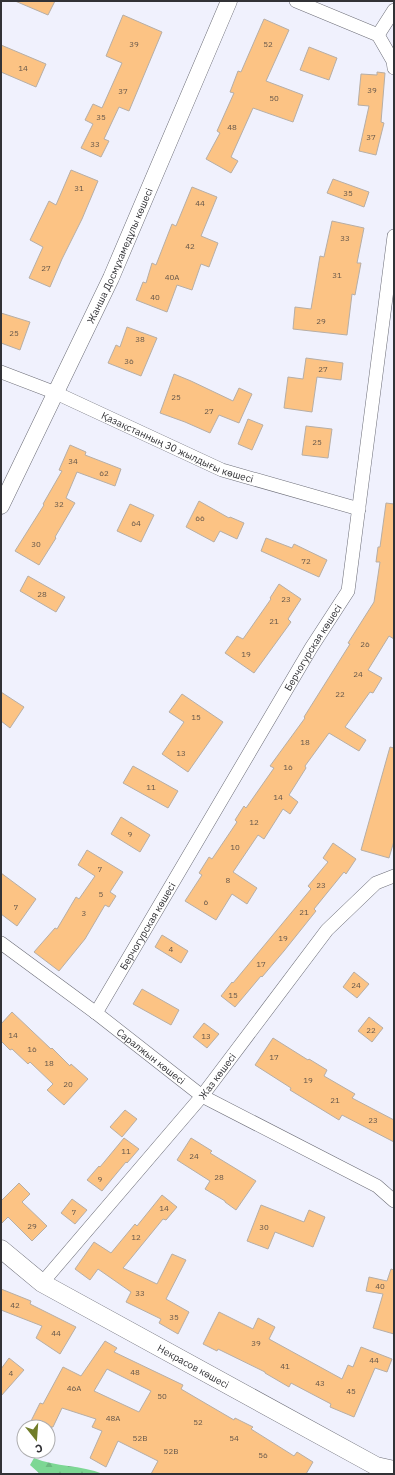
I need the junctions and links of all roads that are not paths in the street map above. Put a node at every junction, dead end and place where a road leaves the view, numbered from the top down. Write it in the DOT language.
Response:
graph roads {
  1 [pos="228,1"];
  2 [pos="296,1"];
  3 [pos="394,10"];
  4 [pos="378,35"];
  5 [pos="394,68"];
  6 [pos="394,236"];
  7 [pos="1,372"];
  8 [pos="56,392"];
  9 [pos="1,506"];
  10 [pos="359,509"];
  11 [pos="394,876"];
  12 [pos="1,943"];
  13 [pos="96,1013"];
  14 [pos="202,1096"];
  15 [pos="394,1201"];
  16 [pos="1,1249"];
  17 [pos="42,1283"];
  18 [pos="375,1470"];
  19 [pos="394,1470"];
  1 -- 8 [label="street, Жанша Досмұхамедұлы көшесі"];
  2 -- 4 [label="street"];
  3 -- 4 [label="street"];
  4 -- 5 [label="street"];
  6 -- 10 [label="street, Берчогурская көшесі"];
  7 -- 8 [label="street, Қазақстанның 30 жылдығы көшесі"];
  8 -- 9 [label="street, Жанша Досмұхамедұлы көшесі"];
  8 -- 10 [label="street, Қазақстанның 30 жылдығы көшесі"];
  10 -- 13 [label="street, Берчогурская көшесі"];
  11 -- 14 [label="street, Жаз көшесі"];
  12 -- 13 [label="street, Саралжын көшесі"];
  13 -- 14 [label="street, Саралжын көшесі"];
  14 -- 15 [label="street, Саралжын көшесі"];
  14 -- 17 [label="street, Жаз көшесі"];
  16 -- 17 [label="main road, Некрасов көшесі"];
  17 -- 18 [label="main road, Некрасов көшесі"];
  18 -- 19 [label="main road, Некрасов көшесі"];
}
